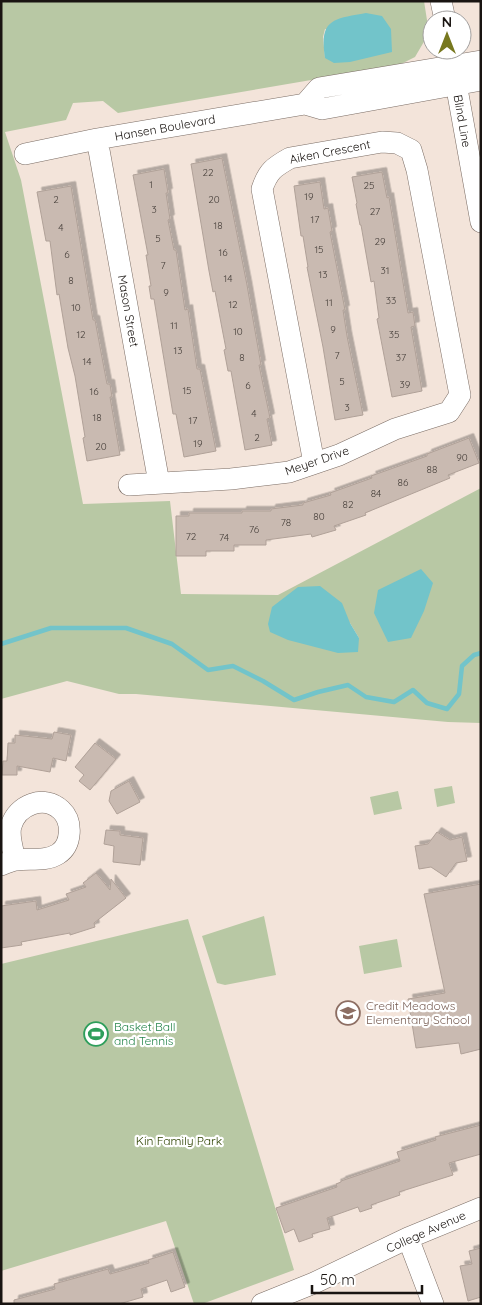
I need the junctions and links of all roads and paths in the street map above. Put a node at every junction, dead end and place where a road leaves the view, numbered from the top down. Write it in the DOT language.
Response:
graph roads {
  1 [pos="481,61"];
  2 [pos="452,67"];
  3 [pos="481,80"];
  4 [pos="97,139"];
  5 [pos="25,154"];
  6 [pos="481,222"];
  7 [pos="460,395"];
  8 [pos="314,463"];
  9 [pos="159,483"];
  10 [pos="129,486"];
  11 [pos="481,1208"];
  12 [pos="408,1238"];
  13 [pos="262,1304"];
  14 [pos="433,1304"];
  1 -- 2 [label="street, Hansen Boulevard"];
  2 -- 3 [label="street, Hansen Boulevard"];
  2 -- 4 [label="street, Hansen Boulevard"];
  2 -- 6 [label="street, Blind Line"];
  4 -- 5 [label="street, Hansen Boulevard"];
  4 -- 9 [label="street, Mason Street"];
  7 -- 8 [label="street, Meyer Drive"];
  7 -- 8 [label="street, Aiken Crescent"];
  8 -- 9 [label="street, Meyer Drive"];
  9 -- 10 [label="street, Meyer Drive"];
  11 -- 12 [label="street, College Avenue"];
  12 -- 13 [label="street, College Avenue"];
  12 -- 14 [label="street"];
}
